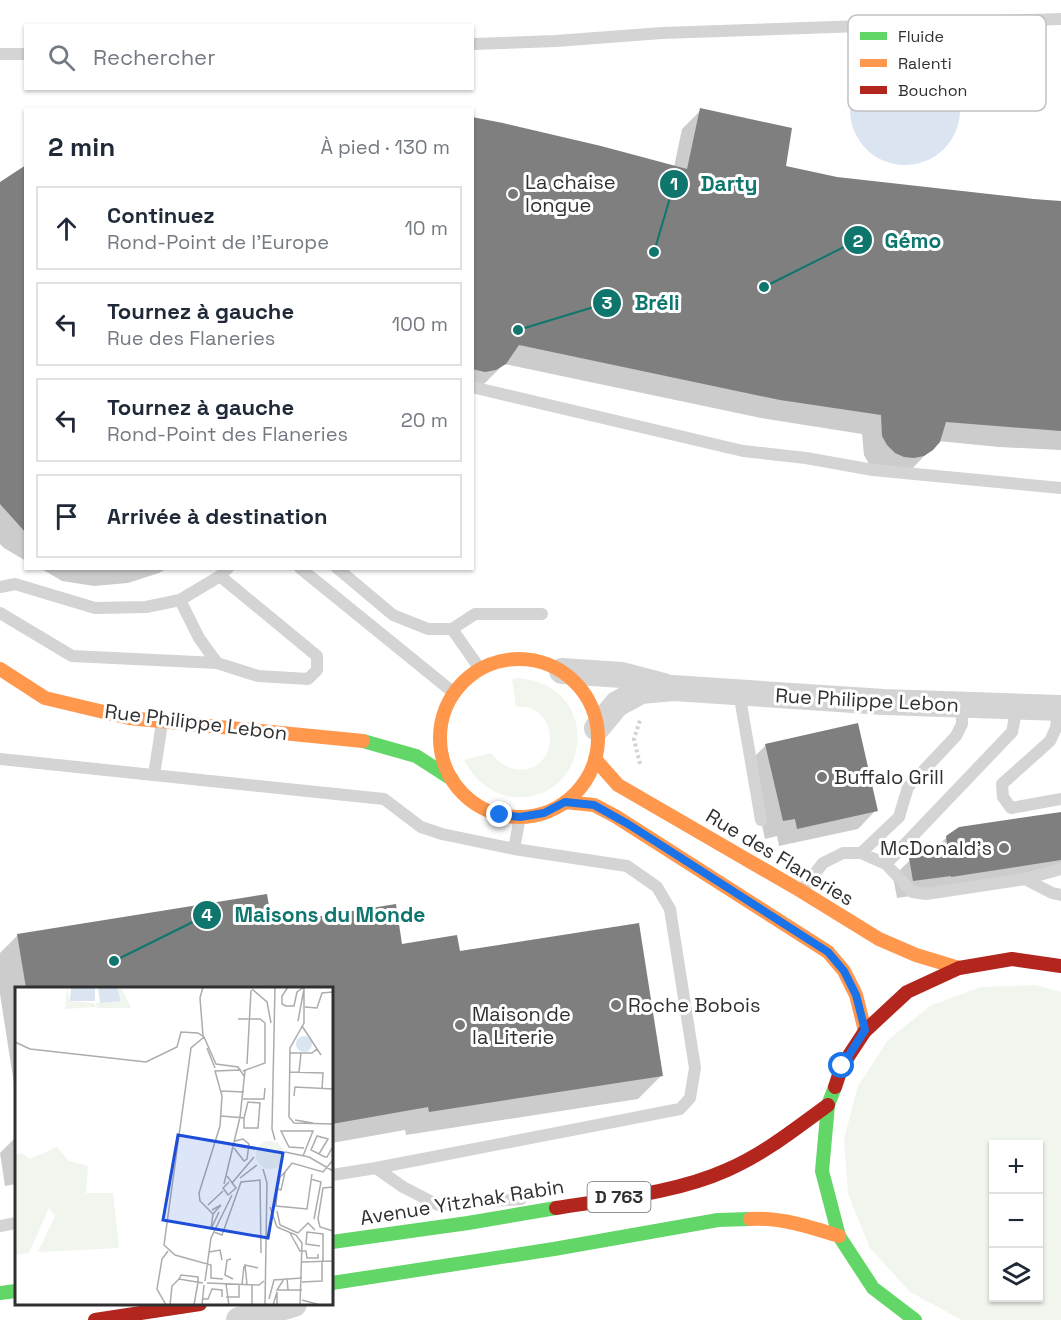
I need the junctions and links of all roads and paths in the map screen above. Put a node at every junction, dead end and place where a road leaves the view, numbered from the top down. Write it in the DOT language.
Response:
graph roads {
  1 [pos="1046,20"];
  2 [pos="1061,20"];
  3 [pos="848,27"];
  4 [pos="474,44"];
  5 [pos="0,54"];
  6 [pos="24,54"];
  7 [pos="474,387"];
  8 [pos="1061,488"];
  9 [pos="302,570"];
  10 [pos="339,570"];
  11 [pos="224,572"];
  12 [pos="0,587"];
  13 [pos="180,600"];
  14 [pos="0,613"];
  15 [pos="542,614"];
  16 [pos="452,629"];
  17 [pos="217,663"];
  18 [pos="0,669"];
  19 [pos="480,669"];
  20 [pos="562,671"];
  21 [pos="673,688"];
  22 [pos="739,692"];
  23 [pos="454,693"];
  24 [pos="962,705"];
  25 [pos="1017,707"];
  26 [pos="1059,708"];
  27 [pos="641,718"];
  28 [pos="163,722"];
  29 [pos="597,728"];
  30 [pos="388,736"];
  31 [pos="365,741"];
  32 [pos="0,759"];
  33 [pos="595,759"];
  34 [pos="154,775"];
  35 [pos="452,779"];
  36 [pos="630,792"];
  37 [pos="1061,799"];
  38 [pos="565,802"];
  39 [pos="520,817"];
  40 [pos="761,820"];
  41 [pos="514,849"];
  42 [pos="861,854"];
  43 [pos="886,864"];
  44 [pos="1061,869"];
  45 [pos="1024,879"];
  46 [pos="801,891"];
  47 [pos="1061,895"];
  48 [pos="1061,966"];
  49 [pos="959,968"];
  50 [pos="865,1030"];
  51 [pos="828,1105"];
  52 [pos="376,1168"];
  53 [pos="333,1175"];
  54 [pos="675,1188"];
  55 [pos="556,1196"];
  56 [pos="533,1198"];
  57 [pos="15,1223"];
  58 [pos="0,1226"];
  59 [pos="839,1236"];
  60 [pos="333,1242"];
  61 [pos="386,1274"];
  62 [pos="333,1283"];
  63 [pos="15,1291"];
  64 [pos="333,1292"];
  65 [pos="0,1293"];
  66 [pos="193,1305"];
  67 [pos="291,1305"];
  68 [pos="95,1320"];
  69 [pos="239,1320"];
  70 [pos="915,1320"];
  1 -- 2 [label="lane"];
  3 -- 4 [label="lane"];
  5 -- 6 [label="lane"];
  7 -- 8 [label="lane"];
  9 -- 23 [label="lane"];
  10 -- 16 [label="lane"];
  11 -- 13 [label="lane"];
  11 -- 17 [label="lane"];
  12 -- 13 [label="lane"];
  13 -- 17 [label="lane"];
  14 -- 17 [label="lane"];
  15 -- 16 [label="lane"];
  16 -- 19 [label="lane"];
  18 -- 28 [label="street, Rue Philippe Lebon"];
  19 -- 20 [label="street"];
  19 -- 23 [label="street"];
  20 -- 21 [label="street, Rue Philippe Lebon"];
  20 -- 29 [label="street"];
  21 -- 22 [label="street, Rue Philippe Lebon"];
  21 -- 29 [label="street, Rue Philippe Lebon"];
  22 -- 24 [label="street, Rue Philippe Lebon"];
  22 -- 40 [label="lane"];
  23 -- 35 [label="street"];
  24 -- 25 [label="street, Rue Philippe Lebon"];
  24 -- 42 [label="lane"];
  25 -- 26 [label="street, Rue Philippe Lebon"];
  25 -- 43 [label="lane"];
  26 -- 37 [label="lane"];
  27 -- 36 [label="path"];
  28 -- 31 [label="street, Rue Philippe Lebon"];
  28 -- 34 [label="lane"];
  29 -- 33 [label="street"];
  30 -- 31 [label="street, Rue Philippe Lebon"];
  31 -- 35 [label="street, Rue Philippe Lebon"];
  32 -- 34 [label="lane"];
  33 -- 36 [label="street, Rue des Flaneries"];
  33 -- 38 [label="street"];
  34 -- 41 [label="lane"];
  35 -- 39 [label="street"];
  36 -- 46 [label="street, Rue des Flaneries"];
  38 -- 39 [label="street"];
  38 -- 50 [label="street"];
  39 -- 41 [label="lane"];
  41 -- 52 [label="lane"];
  42 -- 43 [label="lane"];
  42 -- 46 [label="lane"];
  43 -- 45 [label="lane"];
  44 -- 45 [label="lane"];
  45 -- 47 [label="lane"];
  46 -- 49 [label="street, Rue des Flaneries"];
  48 -- 49 [label="street"];
  49 -- 50 [label="street"];
  50 -- 51 [label="street"];
  51 -- 54 [label="street, Avenue Yitzhak Rabin / D 763"];
  51 -- 59 [label="street"];
  52 -- 53 [label="lane"];
  52 -- 56 [label="lane"];
  54 -- 55 [label="lane"];
  54 -- 60 [label="street, Avenue Yitzhak Rabin / D 763"];
  57 -- 58 [label="lane"];
  59 -- 61 [label="street, D 763"];
  59 -- 70 [label="street"];
  61 -- 62 [label="street, D 763"];
  61 -- 64 [label="street"];
  63 -- 65 [label="street"];
  66 -- 68 [label="street"];
  67 -- 69 [label="street"];
}
